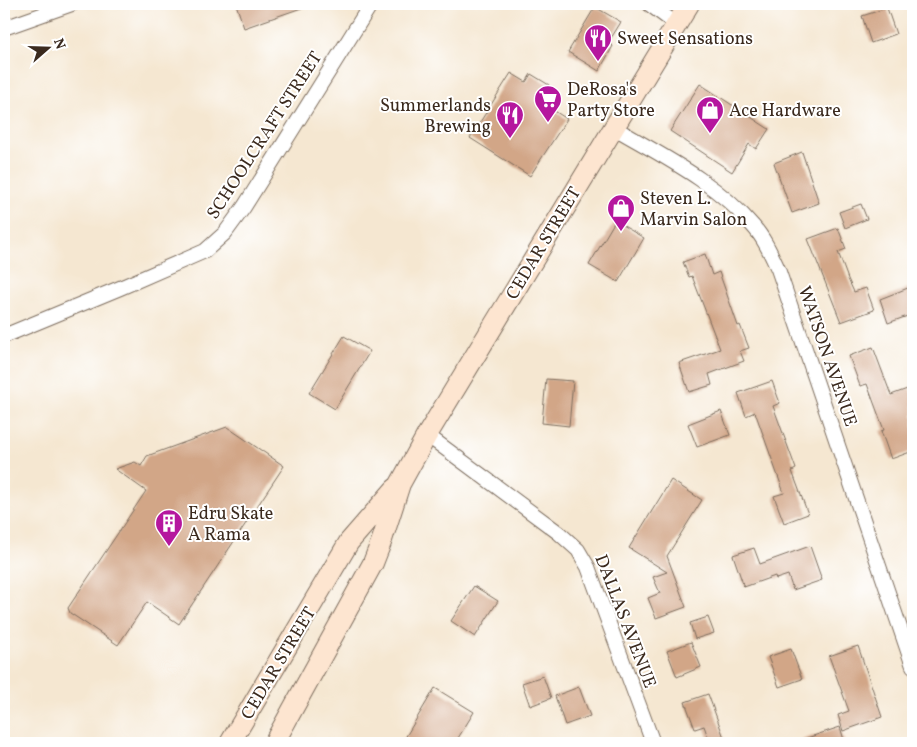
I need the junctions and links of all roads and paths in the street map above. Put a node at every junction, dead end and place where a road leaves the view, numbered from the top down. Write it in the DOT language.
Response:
graph roads {
  1 [pos="72,4"];
  2 [pos="371,4"];
  3 [pos="649,4"];
  4 [pos="689,4"];
  5 [pos="676,24"];
  6 [pos="4,28"];
  7 [pos="613,127"];
  8 [pos="4,336"];
  9 [pos="426,435"];
  10 [pos="400,484"];
  11 [pos="913,666"];
  12 [pos="230,743"];
  13 [pos="274,743"];
  14 [pos="653,743"];
  1 -- 6 [label="street"];
  2 -- 8 [label="street, SCHOOLCRAFT STREET"];
  3 -- 5 [label="street"];
  4 -- 5 [label="main road, CEDAR STREET"];
  5 -- 7 [label="main road, CEDAR STREET"];
  7 -- 9 [label="main road, CEDAR STREET"];
  7 -- 11 [label="street, WATSON AVENUE"];
  9 -- 10 [label="main road, CEDAR STREET"];
  9 -- 14 [label="street, DALLAS AVENUE"];
  10 -- 12 [label="main road, CEDAR STREET"];
  10 -- 13 [label="main road, CEDAR STREET"];
}
